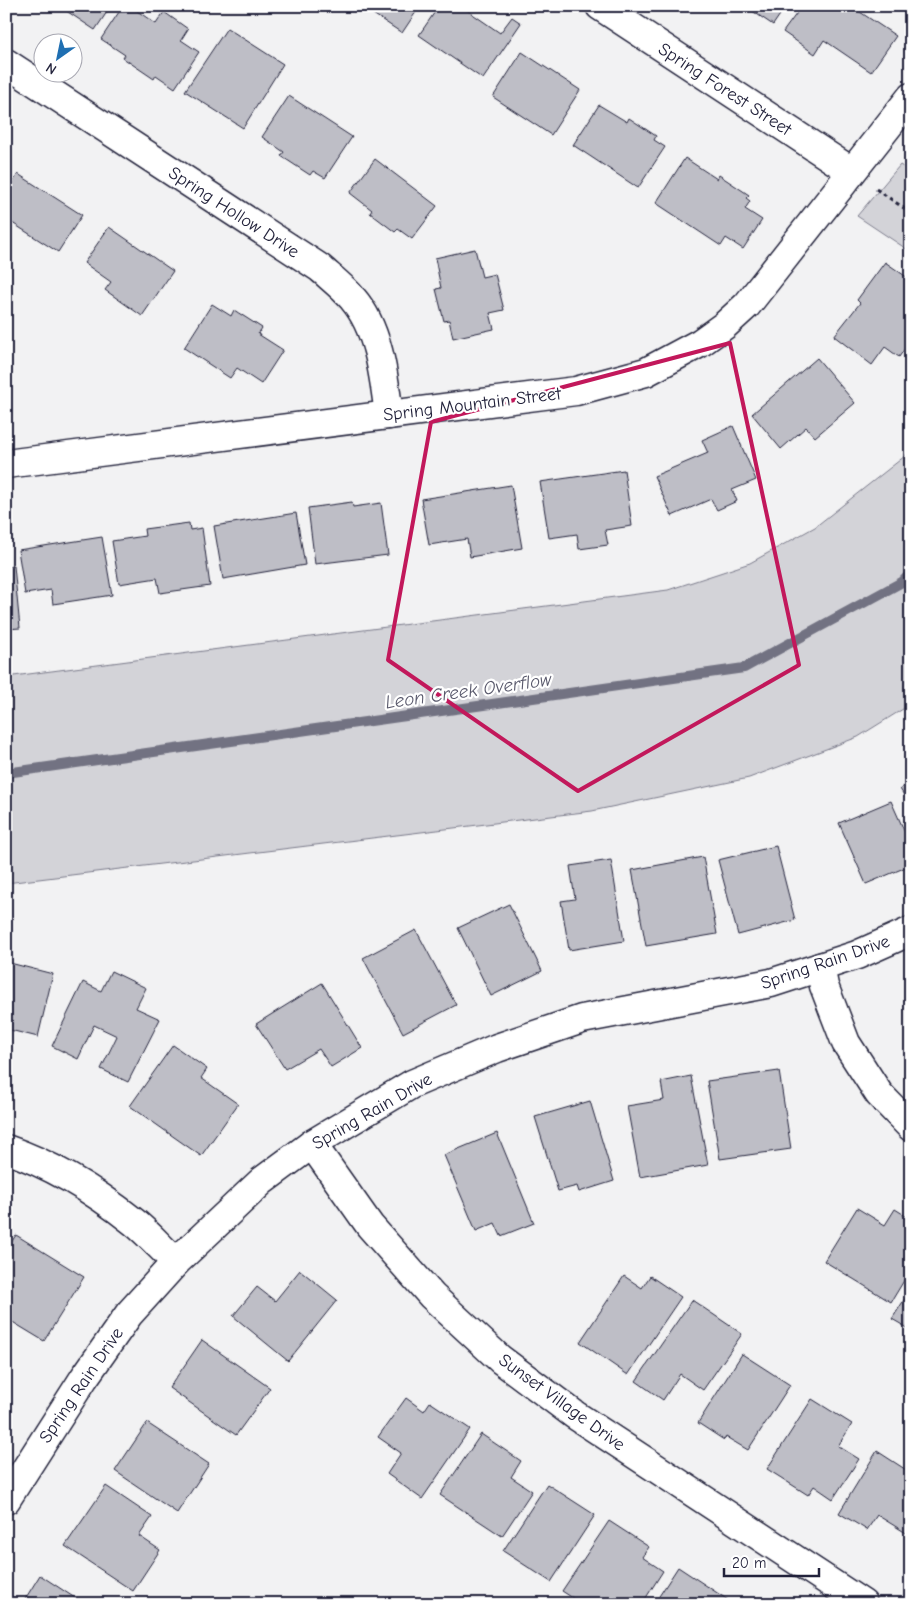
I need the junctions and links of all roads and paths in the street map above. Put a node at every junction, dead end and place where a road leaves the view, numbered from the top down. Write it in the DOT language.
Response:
graph roads {
  1 [pos="600,6"];
  2 [pos="6,63"];
  3 [pos="911,97"];
  4 [pos="851,171"];
  5 [pos="911,213"];
  6 [pos="389,415"];
  7 [pos="6,464"];
  8 [pos="911,931"];
  9 [pos="820,967"];
  10 [pos="911,1126"];
  11 [pos="312,1144"];
  12 [pos="6,1149"];
  13 [pos="176,1262"];
  14 [pos="6,1500"];
  15 [pos="863,1604"];
  1 -- 4 [label="street, Spring Forest Street"];
  2 -- 6 [label="street, Spring Hollow Drive"];
  3 -- 4 [label="street, Spring Mountain Street"];
  4 -- 5 [label="path"];
  4 -- 6 [label="street, Spring Mountain Street"];
  6 -- 7 [label="street, Spring Mountain Street"];
  8 -- 9 [label="street, Spring Rain Drive"];
  9 -- 10 [label="street"];
  9 -- 11 [label="street, Spring Rain Drive"];
  11 -- 13 [label="street, Spring Rain Drive"];
  11 -- 15 [label="street, Sunset Village Drive"];
  12 -- 13 [label="street"];
  13 -- 14 [label="street, Spring Rain Drive"];
}
